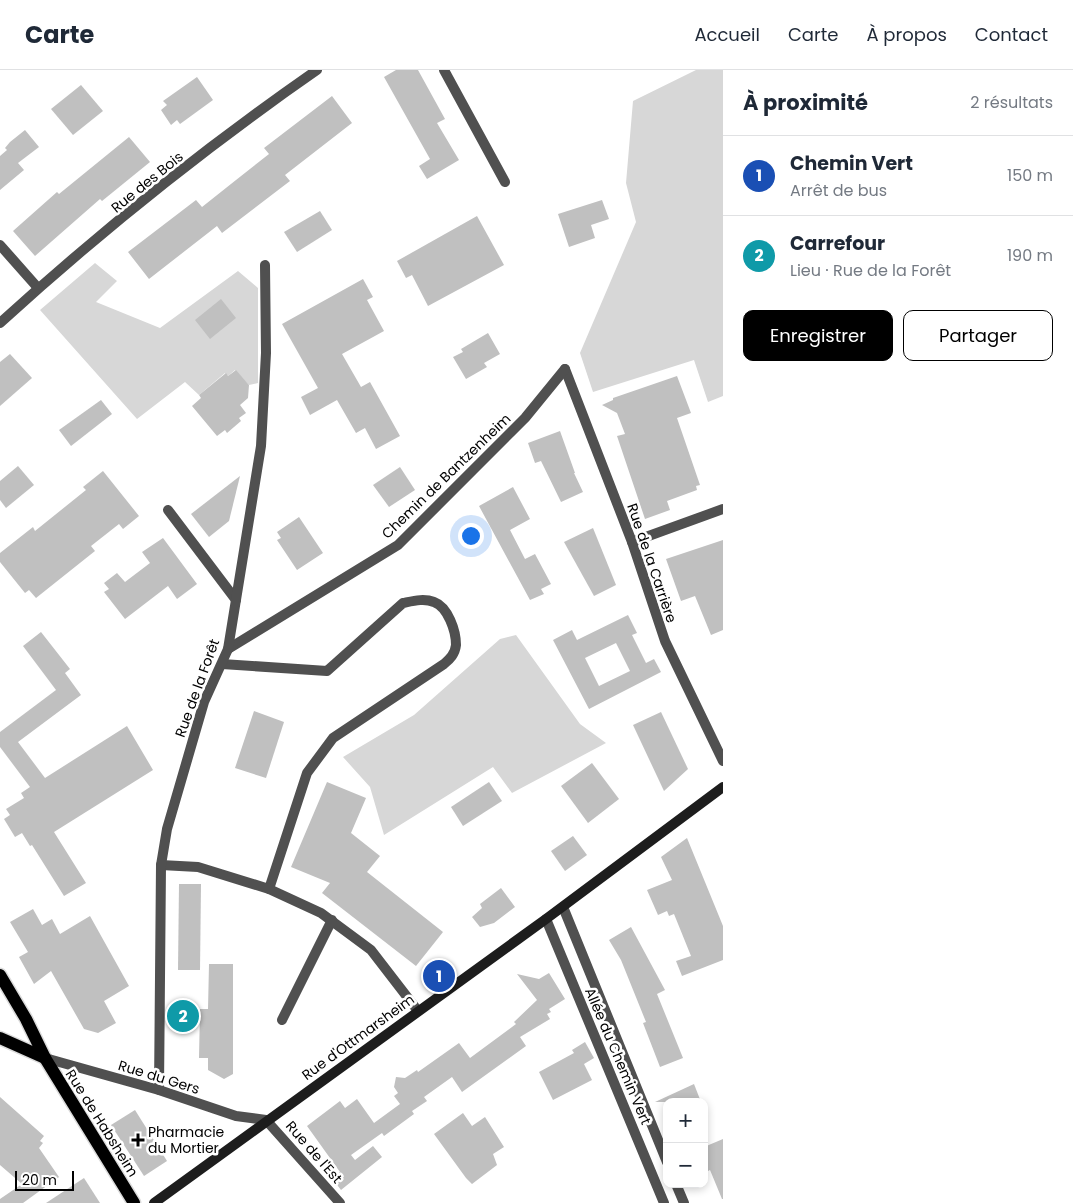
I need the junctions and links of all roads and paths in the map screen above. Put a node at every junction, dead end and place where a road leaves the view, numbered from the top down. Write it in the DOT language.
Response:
graph roads {
  1 [pos="317,70"];
  2 [pos="444,70"];
  3 [pos="504,182"];
  4 [pos="0,245"];
  5 [pos="265,265"];
  6 [pos="38,288"];
  7 [pos="0,323"];
  8 [pos="565,369"];
  9 [pos="723,509"];
  10 [pos="168,510"];
  11 [pos="632,542"];
  12 [pos="236,600"];
  13 [pos="228,649"];
  14 [pos="222,664"];
  15 [pos="723,761"];
  16 [pos="723,787"];
  17 [pos="161,865"];
  18 [pos="268,890"];
  19 [pos="563,906"];
  20 [pos="546,919"];
  21 [pos="332,920"];
  22 [pos="0,975"];
  23 [pos="418,1012"];
  24 [pos="282,1020"];
  25 [pos="0,1038"];
  26 [pos="45,1058"];
  27 [pos="159,1090"];
  28 [pos="266,1120"];
  29 [pos="663,1152"];
  30 [pos="678,1188"];
  31 [pos="134,1203"];
  32 [pos="154,1203"];
  33 [pos="340,1203"];
  34 [pos="664,1203"];
  35 [pos="684,1203"];
  1 -- 6 [label="street, Rue des Bois"];
  2 -- 3 [label="street"];
  4 -- 6 [label="street"];
  5 -- 12 [label="street, Rue de la Forêt"];
  6 -- 7 [label="street, Rue des Bois"];
  8 -- 11 [label="street, Rue de la Carrière"];
  8 -- 13 [label="street, Chemin de Bantzenheim"];
  9 -- 11 [label="street"];
  10 -- 12 [label="street"];
  11 -- 15 [label="street, Rue de la Carrière"];
  12 -- 13 [label="street, Rue de la Forêt"];
  13 -- 14 [label="street, Rue de la Forêt"];
  14 -- 17 [label="street, Rue de la Forêt"];
  14 -- 18 [label="street"];
  16 -- 19 [label="main road, Rue d'Ottmarsheim"];
  17 -- 18 [label="street"];
  17 -- 27 [label="street, Rue de la Forêt"];
  18 -- 21 [label="street"];
  19 -- 20 [label="main road, Rue d'Ottmarsheim"];
  19 -- 29 [label="street, Allée du Chemin Vert"];
  20 -- 23 [label="main road, Rue d'Ottmarsheim"];
  20 -- 34 [label="street, Allée du Chemin Vert"];
  21 -- 23 [label="street"];
  21 -- 24 [label="street"];
  22 -- 26 [label="main road, Rue de Habsheim"];
  23 -- 28 [label="main road, Rue d'Ottmarsheim"];
  25 -- 26 [label="main road"];
  26 -- 27 [label="street, Rue du Gers"];
  26 -- 31 [label="main road, Rue de Habsheim"];
  27 -- 28 [label="street, Rue du Gers"];
  28 -- 32 [label="main road, Rue d'Ottmarsheim"];
  28 -- 33 [label="street, Rue de l'Est"];
  30 -- 35 [label="street"];
}
